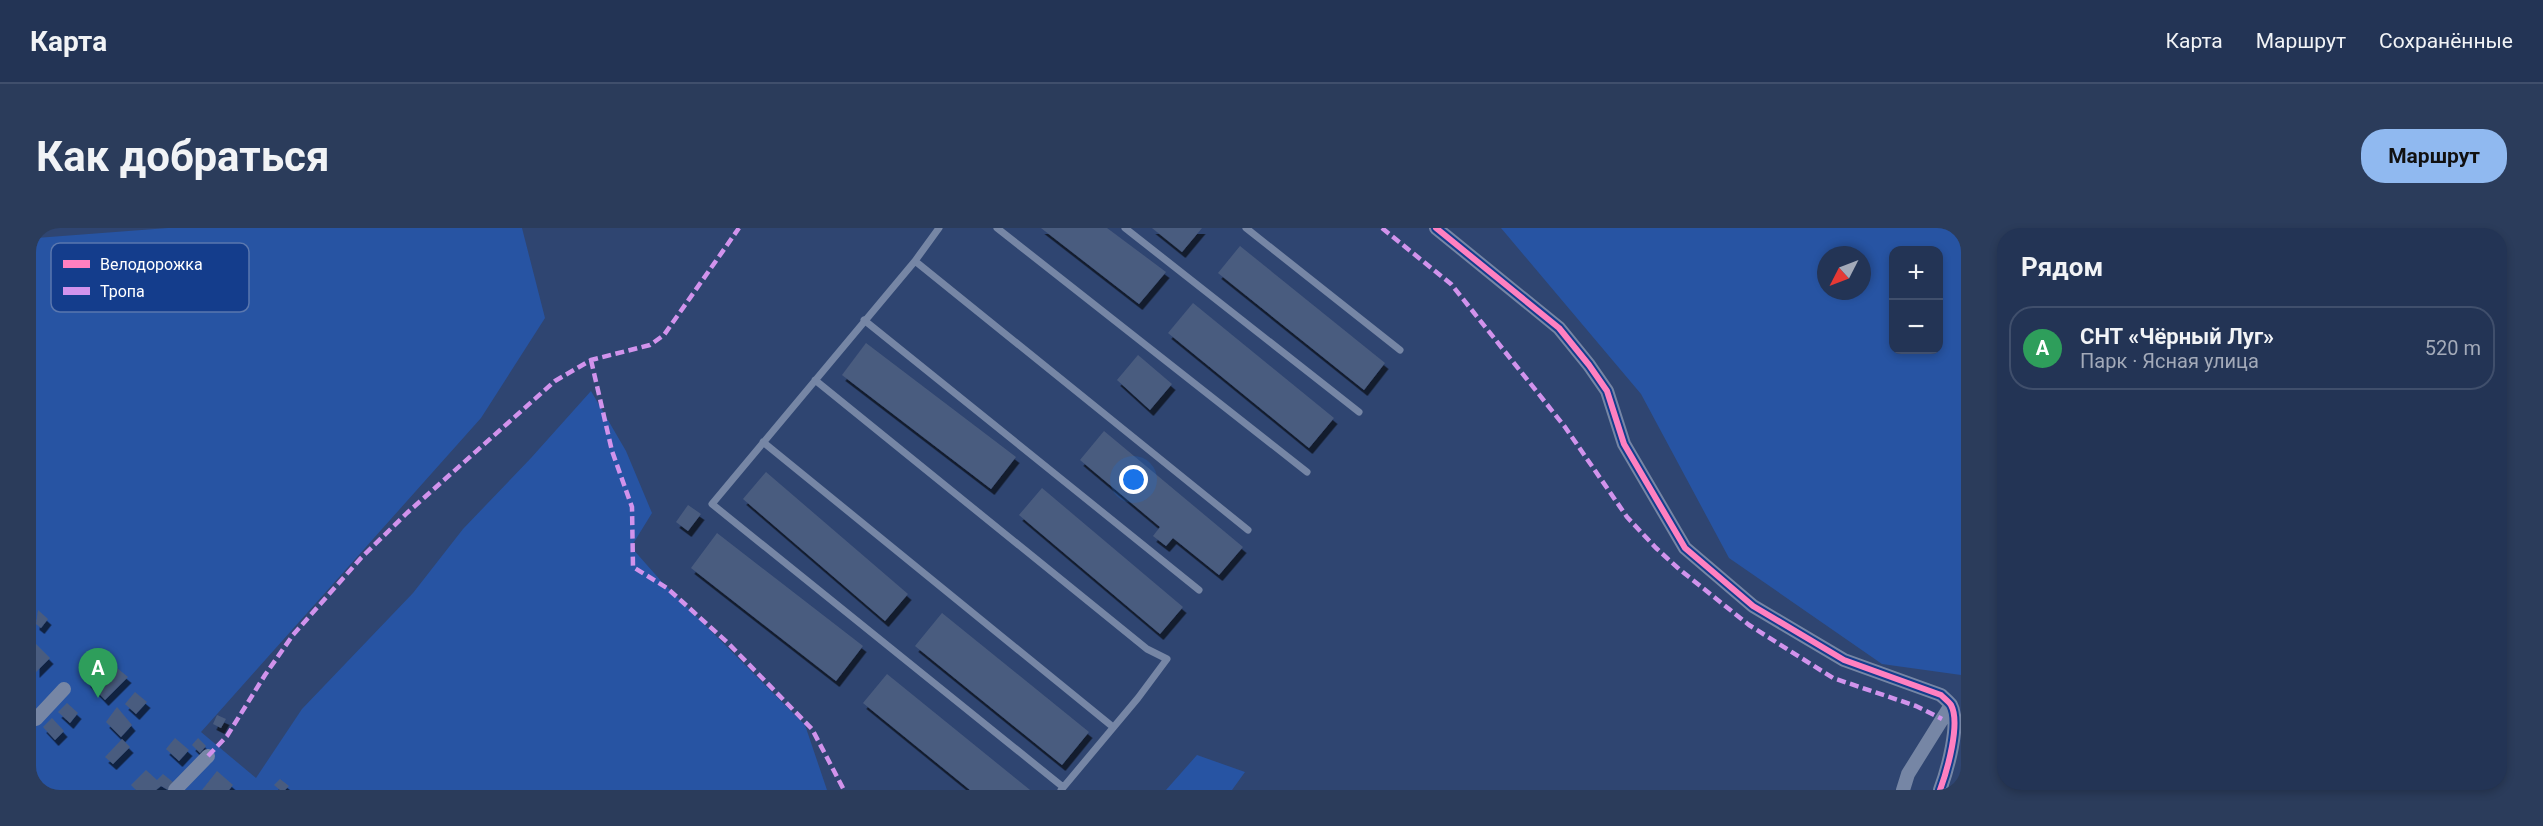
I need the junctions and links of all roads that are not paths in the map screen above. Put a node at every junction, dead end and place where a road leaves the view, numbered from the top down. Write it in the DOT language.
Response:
graph roads {
  1 [pos="939,228"];
  2 [pos="997,228"];
  3 [pos="1125,228"];
  4 [pos="1246,228"];
  5 [pos="1436,228"];
  6 [pos="915,261"];
  7 [pos="864,320"];
  8 [pos="1400,350"];
  9 [pos="815,380"];
  10 [pos="1359,412"];
  11 [pos="763,442"];
  12 [pos="1307,472"];
  13 [pos="1248,530"];
  14 [pos="1199,590"];
  15 [pos="64,689"];
  16 [pos="1951,705"];
  17 [pos="36,719"];
  18 [pos="1113,727"];
  19 [pos="208,756"];
  20 [pos="1062,789"];
  21 [pos="175,790"];
  22 [pos="1903,790"];
  23 [pos="1940,790"];
  1 -- 6 [label="lane"];
  2 -- 12 [label="lane"];
  3 -- 10 [label="lane"];
  4 -- 8 [label="lane"];
  5 -- 16 [label="street"];
  6 -- 7 [label="lane"];
  6 -- 13 [label="lane"];
  7 -- 9 [label="lane"];
  7 -- 14 [label="lane"];
  9 -- 11 [label="lane"];
  9 -- 18 [label="lane"];
  11 -- 18 [label="lane"];
  11 -- 20 [label="lane"];
  15 -- 17 [label="street"];
  16 -- 22 [label="street"];
  16 -- 23 [label="street"];
  18 -- 20 [label="lane"];
  19 -- 21 [label="street"];
}
